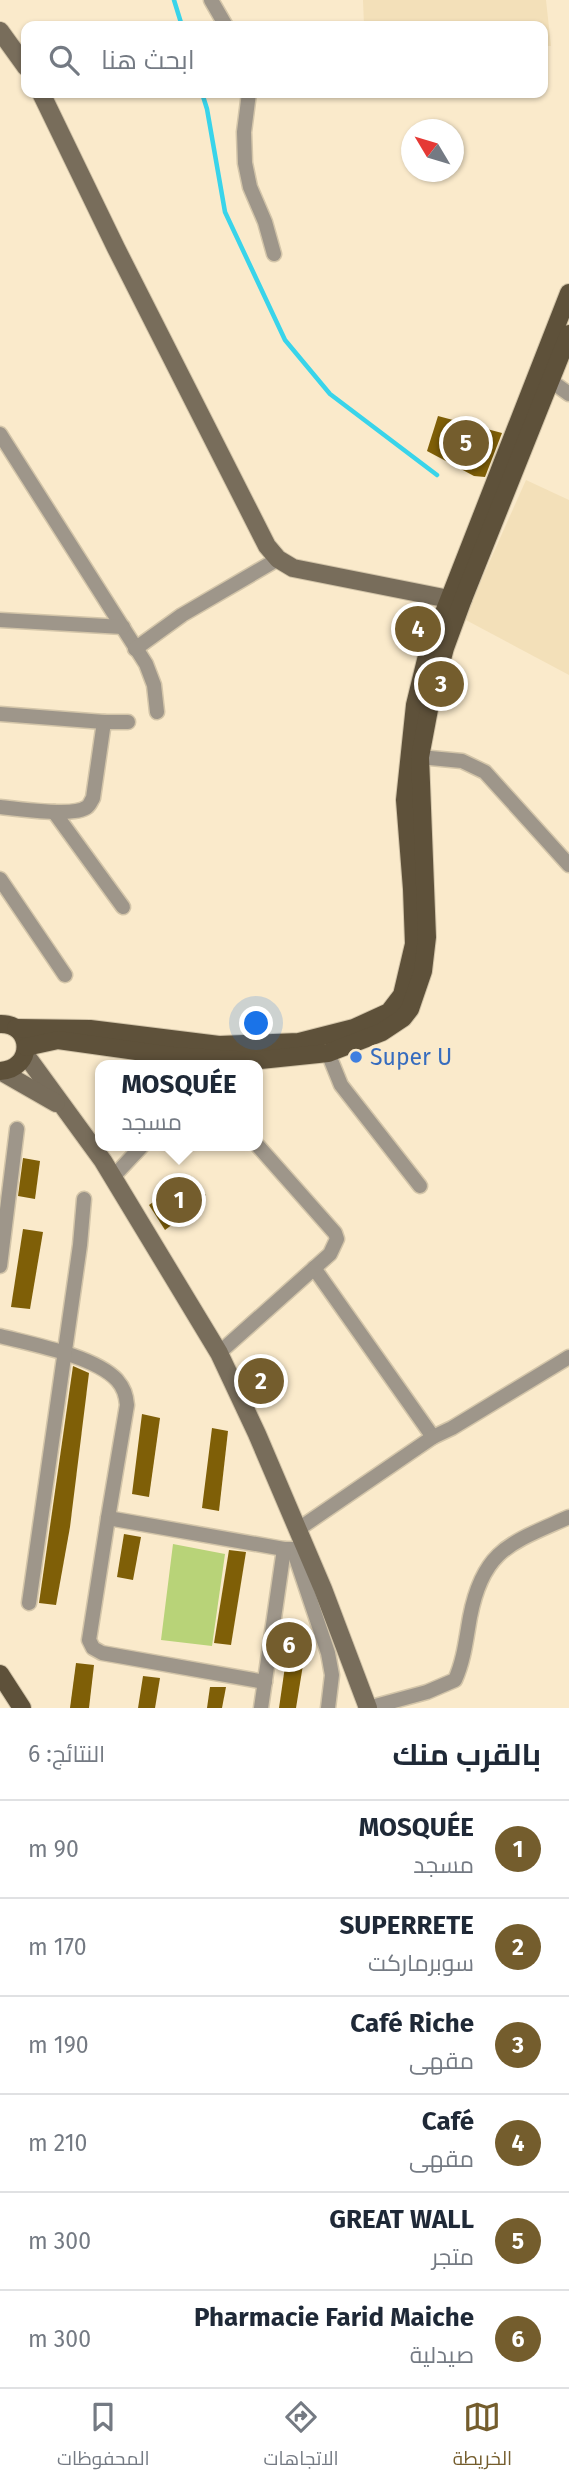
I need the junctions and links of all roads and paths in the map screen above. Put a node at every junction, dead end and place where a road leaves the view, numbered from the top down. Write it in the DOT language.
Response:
graph roads {
  1 [pos="211,0"];
  2 [pos="223,21"];
  3 [pos="0,31"];
  4 [pos="21,60"];
  5 [pos="43,98"];
  6 [pos="247,98"];
  7 [pos="274,254"];
  8 [pos="569,293"];
  9 [pos="569,334"];
  10 [pos="551,381"];
  11 [pos="569,394"];
  12 [pos="0,434"];
  13 [pos="278,559"];
  14 [pos="469,567"];
  15 [pos="456,599"];
  16 [pos="0,620"];
  17 [pos="124,626"];
  18 [pos="135,649"];
  19 [pos="0,703"];
  20 [pos="157,712"];
  21 [pos="0,713"];
  22 [pos="24,716"];
  23 [pos="104,722"];
  24 [pos="128,722"];
  25 [pos="420,757"];
  26 [pos="0,807"];
  27 [pos="54,812"];
  28 [pos="569,865"];
  29 [pos="0,879"];
  30 [pos="123,906"];
  31 [pos="65,975"];
  32 [pos="5,1022"];
  33 [pos="26,1051"];
  34 [pos="328,1053"];
  35 [pos="170,1060"];
  36 [pos="262,1060"];
  37 [pos="1,1072"];
  38 [pos="62,1107"];
  39 [pos="17,1129"];
  40 [pos="137,1151"];
  41 [pos="262,1151"];
  42 [pos="113,1177"];
  43 [pos="419,1186"];
  44 [pos="84,1199"];
  45 [pos="0,1266"];
  46 [pos="314,1268"];
  47 [pos="0,1336"];
  48 [pos="64,1353"];
  49 [pos="219,1353"];
  50 [pos="569,1357"];
  51 [pos="433,1437"];
  52 [pos="569,1517"];
  53 [pos="108,1518"];
  54 [pos="298,1530"];
  55 [pos="294,1549"];
  56 [pos="29,1603"];
  57 [pos="0,1674"];
  58 [pos="265,1682"];
  59 [pos="22,1708"];
  60 [pos="261,1708"];
  61 [pos="328,1708"];
  62 [pos="368,1708"];
  1 -- 2 [label="street"];
  3 -- 4 [label="main road"];
  5 -- 13 [label="main road"];
  6 -- 7 [label="street"];
  8 -- 14 [label="main road"];
  9 -- 10 [label="main road"];
  10 -- 11 [label="street"];
  10 -- 14 [label="main road"];
  12 -- 17 [label="street"];
  13 -- 15 [label="main road"];
  13 -- 18 [label="street"];
  14 -- 15 [label="main road"];
  15 -- 25 [label="main road"];
  15 -- 32 [label="main road"];
  16 -- 17 [label="street"];
  17 -- 18 [label="street"];
  18 -- 20 [label="street"];
  19 -- 22 [label="street"];
  21 -- 22 [label="street"];
  22 -- 23 [label="street"];
  23 -- 24 [label="street"];
  23 -- 27 [label="street"];
  25 -- 28 [label="street"];
  25 -- 34 [label="main road"];
  26 -- 27 [label="street"];
  27 -- 30 [label="street"];
  29 -- 31 [label="street"];
  32 -- 33 [label="main road"];
  33 -- 35 [label="main road"];
  33 -- 37 [label="main road"];
  33 -- 38 [label="main road"];
  34 -- 36 [label="main road"];
  34 -- 43 [label="street"];
  37 -- 38 [label="main road"];
  38 -- 42 [label="main road"];
  39 -- 45 [label="street"];
  40 -- 42 [label="street"];
  41 -- 46 [label="street"];
  42 -- 49 [label="main road"];
  44 -- 48 [label="street"];
  46 -- 49 [label="street"];
  46 -- 51 [label="street"];
  47 -- 48 [label="street"];
  48 -- 53 [label="street"];
  48 -- 56 [label="street"];
  49 -- 54 [label="main road"];
  50 -- 51 [label="street"];
  51 -- 54 [label="street"];
  52 -- 62 [label="street"];
  53 -- 55 [label="street"];
  53 -- 58 [label="street"];
  54 -- 55 [label="main road"];
  55 -- 58 [label="street"];
  55 -- 61 [label="street"];
  55 -- 62 [label="main road"];
  57 -- 59 [label="main road"];
  58 -- 60 [label="street"];
}
